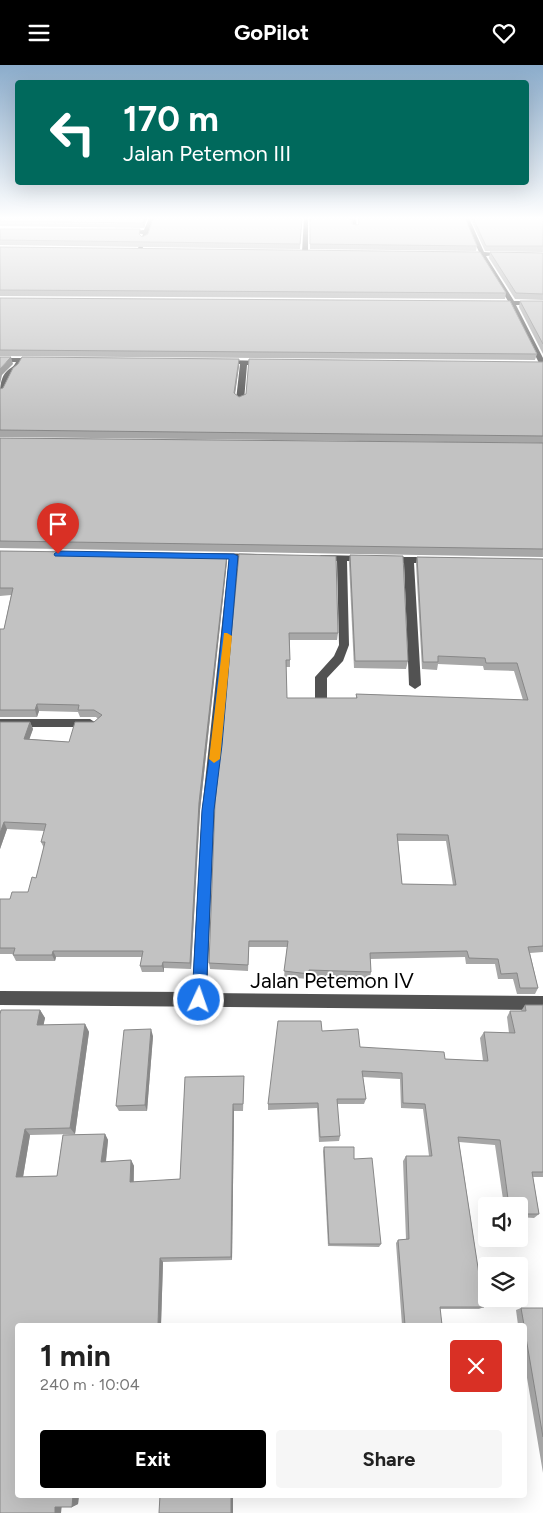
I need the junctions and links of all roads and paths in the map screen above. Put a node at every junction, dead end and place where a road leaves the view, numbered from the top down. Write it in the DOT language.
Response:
graph roads {
  1 [pos="501,286"];
  2 [pos="491,303"];
  3 [pos="512,303"];
  4 [pos="543,303"];
  5 [pos="0,360"];
  6 [pos="20,360"];
  7 [pos="49,361"];
  8 [pos="215,362"];
  9 [pos="244,363"];
  10 [pos="274,363"];
  11 [pos="533,364"];
  12 [pos="543,364"];
  13 [pos="0,392"];
  14 [pos="240,400"];
  15 [pos="204,556"];
  16 [pos="234,556"];
  17 [pos="263,557"];
  18 [pos="312,558"];
  19 [pos="342,558"];
  20 [pos="409,560"];
  21 [pos="448,560"];
  22 [pos="416,685"];
  23 [pos="321,699"];
  24 [pos="0,723"];
  25 [pos="96,723"];
  26 [pos="0,997"];
  27 [pos="199,1000"];
  28 [pos="543,1005"];
  1 -- 3 [label="street"];
  2 -- 3 [label="street"];
  3 -- 4 [label="street"];
  3 -- 12 [label="street"];
  5 -- 6 [label="street"];
  6 -- 7 [label="street"];
  6 -- 13 [label="street"];
  8 -- 9 [label="street"];
  9 -- 10 [label="street"];
  9 -- 14 [label="street"];
  11 -- 12 [label="street"];
  15 -- 16 [label="street"];
  16 -- 17 [label="street"];
  16 -- 27 [label="street"];
  18 -- 19 [label="street"];
  19 -- 20 [label="street"];
  19 -- 23 [label="street"];
  20 -- 21 [label="street"];
  20 -- 22 [label="street"];
  24 -- 25 [label="street"];
  26 -- 27 [label="street, Jalan Petemon IV"];
  27 -- 28 [label="street, Jalan Petemon IV"];
}
